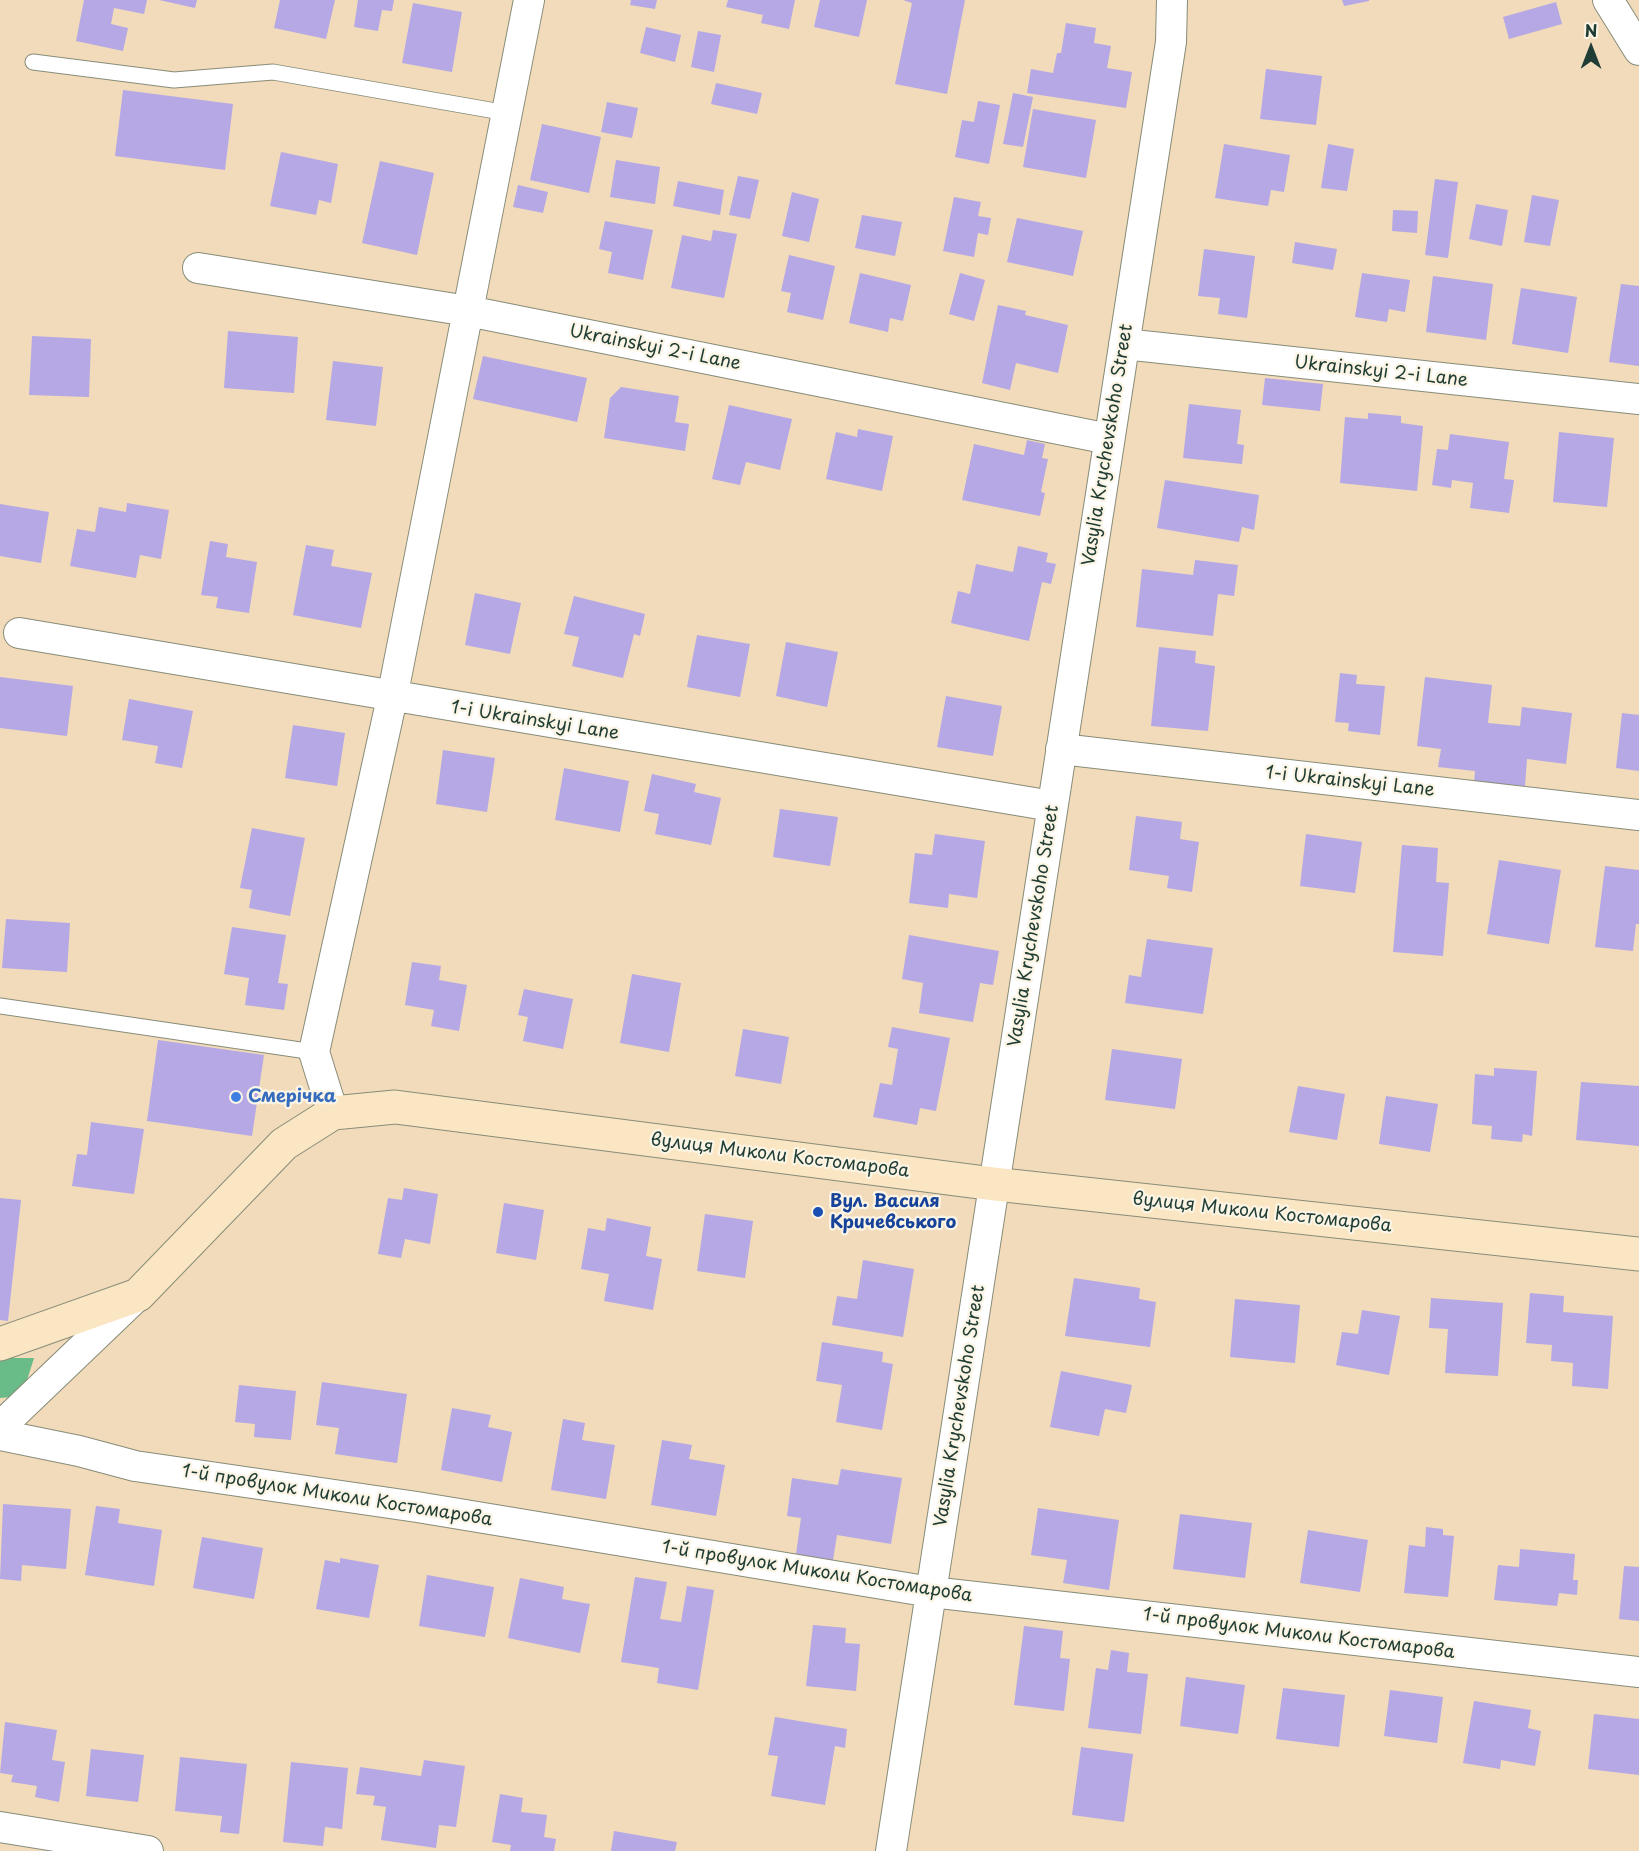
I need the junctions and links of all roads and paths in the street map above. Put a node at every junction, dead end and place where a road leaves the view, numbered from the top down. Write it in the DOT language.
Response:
graph roads {
  1 [pos="529,0"];
  2 [pos="1608,0"];
  3 [pos="1169,1"];
  4 [pos="1639,50"];
  5 [pos="33,62"];
  6 [pos="507,113"];
  7 [pos="198,268"];
  8 [pos="468,311"];
  9 [pos="1124,344"];
  10 [pos="1639,399"];
  11 [pos="1109,439"];
  12 [pos="19,633"];
  13 [pos="392,698"];
  14 [pos="1061,749"];
  15 [pos="1052,806"];
  16 [pos="1639,815"];
  17 [pos="0,1006"];
  18 [pos="314,1052"];
  19 [pos="333,1113"];
  20 [pos="994,1184"];
  21 [pos="1639,1254"];
  22 [pos="138,1295"];
  23 [pos="0,1344"];
  24 [pos="0,1427"];
  25 [pos="0,1435"];
  26 [pos="931,1592"];
  27 [pos="1639,1672"];
  28 [pos="0,1827"];
  29 [pos="148,1851"];
  30 [pos="891,1851"];
  1 -- 6 [label="street"];
  2 -- 4 [label="street"];
  3 -- 9 [label="street, Vasylia Krychevskoho Street"];
  5 -- 6 [label="lane"];
  6 -- 8 [label="street"];
  7 -- 8 [label="street, Ukrainskyi 2-i Lane"];
  8 -- 11 [label="street, Ukrainskyi 2-i Lane"];
  8 -- 13 [label="street"];
  9 -- 10 [label="street, Ukrainskyi 2-i Lane"];
  9 -- 11 [label="street, Vasylia Krychevskoho Street"];
  11 -- 14 [label="street, Vasylia Krychevskoho Street"];
  12 -- 13 [label="street, 1-i Ukrainskyi Lane"];
  13 -- 15 [label="street, 1-i Ukrainskyi Lane"];
  13 -- 18 [label="street"];
  14 -- 15 [label="street, Vasylia Krychevskoho Street"];
  14 -- 16 [label="street, 1-i Ukrainskyi Lane"];
  15 -- 20 [label="street, Vasylia Krychevskoho Street"];
  17 -- 18 [label="lane"];
  18 -- 19 [label="street"];
  19 -- 20 [label="street, вулиця Миколи Костомарова"];
  19 -- 22 [label="street, вулиця Миколи Костомарова"];
  20 -- 21 [label="street, вулиця Миколи Костомарова"];
  20 -- 26 [label="street, Vasylia Krychevskoho Street"];
  22 -- 23 [label="street, вулиця Миколи Костомарова"];
  22 -- 24 [label="street"];
  25 -- 26 [label="street, 1-й провулок Миколи Костомарова"];
  26 -- 27 [label="street, 1-й провулок Миколи Костомарова"];
  26 -- 30 [label="street, Vasylia Krychevskoho Street"];
  28 -- 29 [label="street"];
}
